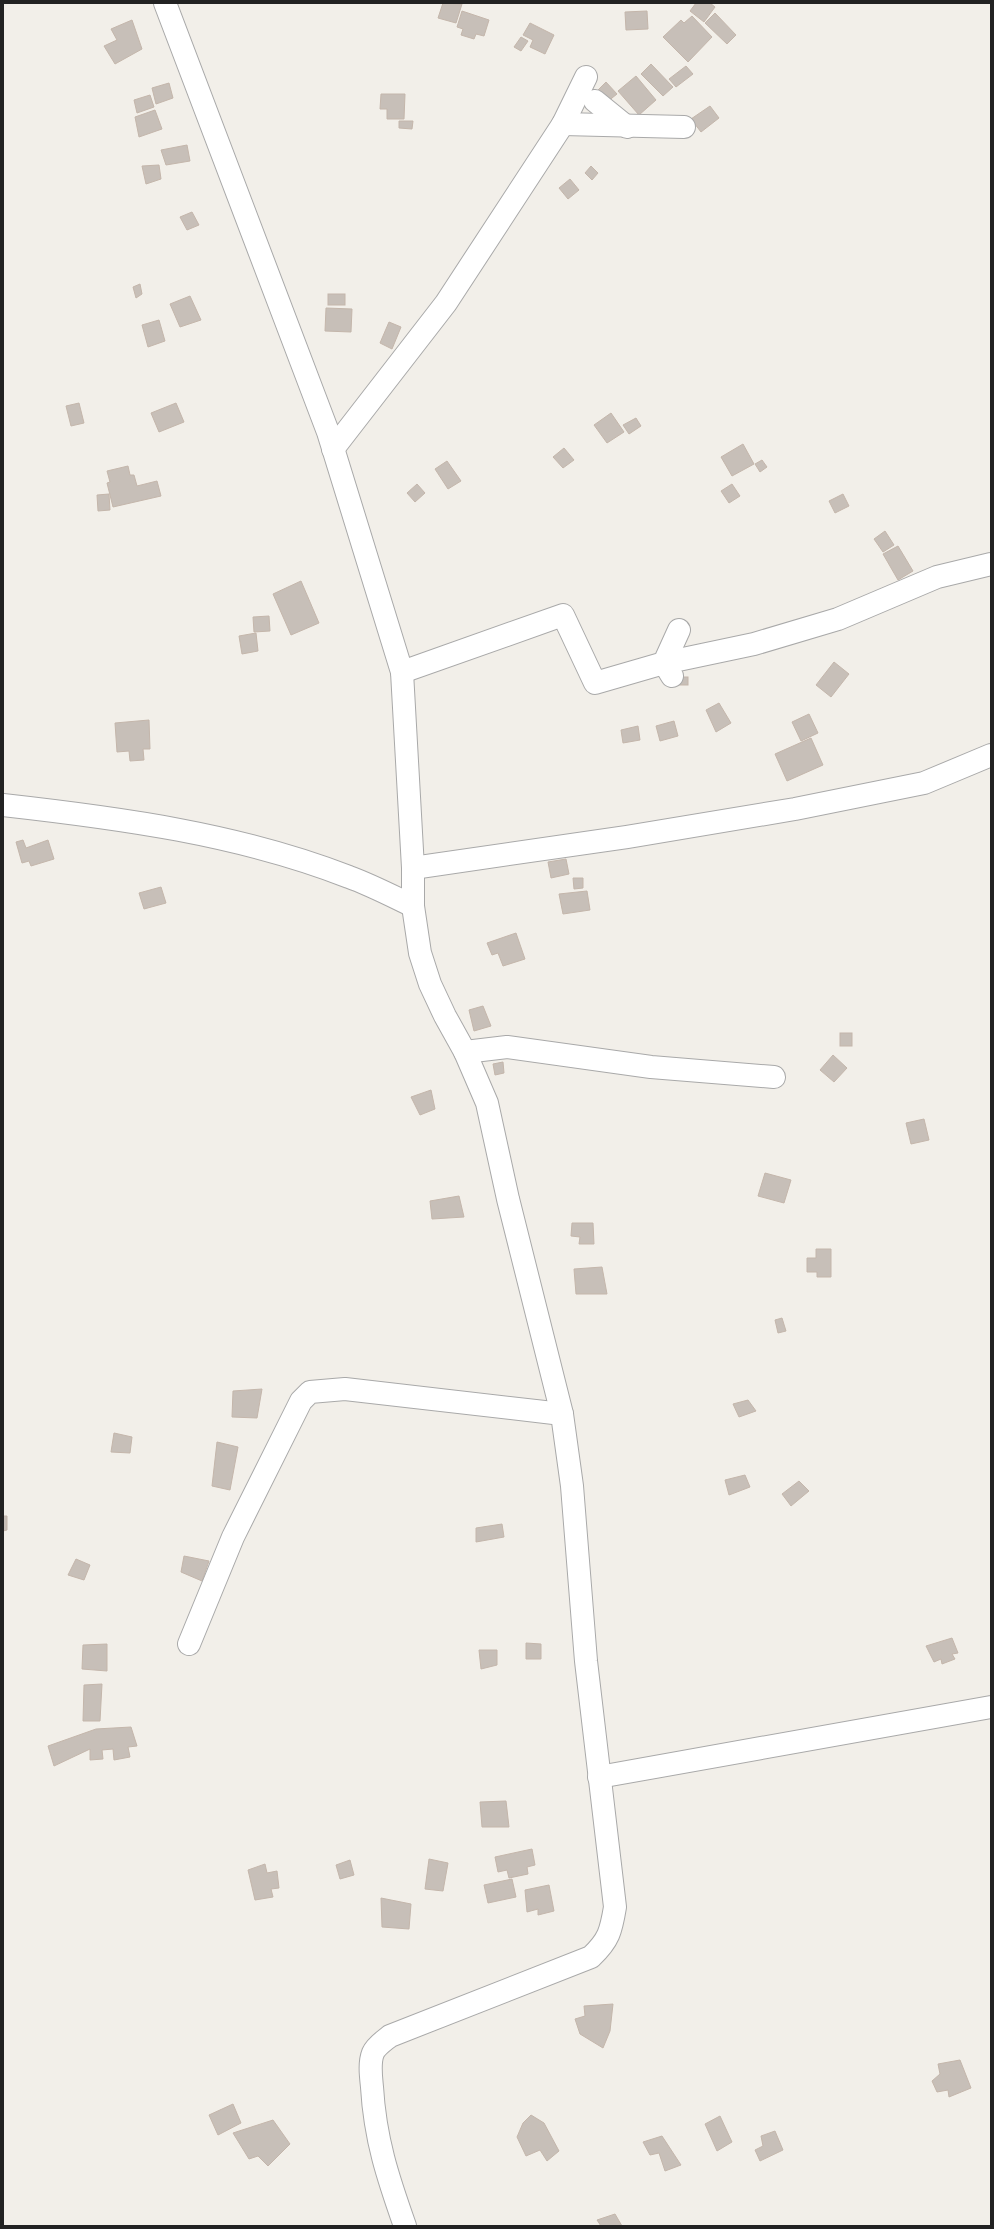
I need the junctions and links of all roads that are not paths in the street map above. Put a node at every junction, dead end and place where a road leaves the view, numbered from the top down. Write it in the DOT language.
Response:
graph roads {
  1 [pos="164,3"];
  2 [pos="586,77"];
  3 [pos="595,101"];
  4 [pos="563,124"];
  5 [pos="627,127"];
  6 [pos="684,127"];
  7 [pos="334,449"];
  8 [pos="991,564"];
  9 [pos="679,630"];
  10 [pos="668,670"];
  11 [pos="402,672"];
  12 [pos="990,756"];
  13 [pos="3,805"];
  14 [pos="413,868"];
  15 [pos="413,906"];
  16 [pos="466,1052"];
  17 [pos="774,1077"];
  18 [pos="562,1414"];
  19 [pos="189,1644"];
  20 [pos="991,1708"];
  21 [pos="599,1777"];
  22 [pos="405,2226"];
  1 -- 7 [label="street"];
  2 -- 4 [label="street"];
  3 -- 5 [label="street"];
  4 -- 5 [label="street"];
  4 -- 7 [label="street"];
  5 -- 6 [label="street"];
  7 -- 11 [label="street"];
  8 -- 10 [label="street"];
  9 -- 10 [label="street"];
  10 -- 11 [label="street"];
  11 -- 14 [label="street"];
  12 -- 14 [label="street"];
  13 -- 15 [label="street"];
  14 -- 15 [label="street"];
  15 -- 16 [label="street"];
  16 -- 17 [label="street"];
  16 -- 18 [label="street"];
  18 -- 19 [label="street"];
  18 -- 21 [label="street"];
  20 -- 21 [label="street"];
  21 -- 22 [label="street"];
}
